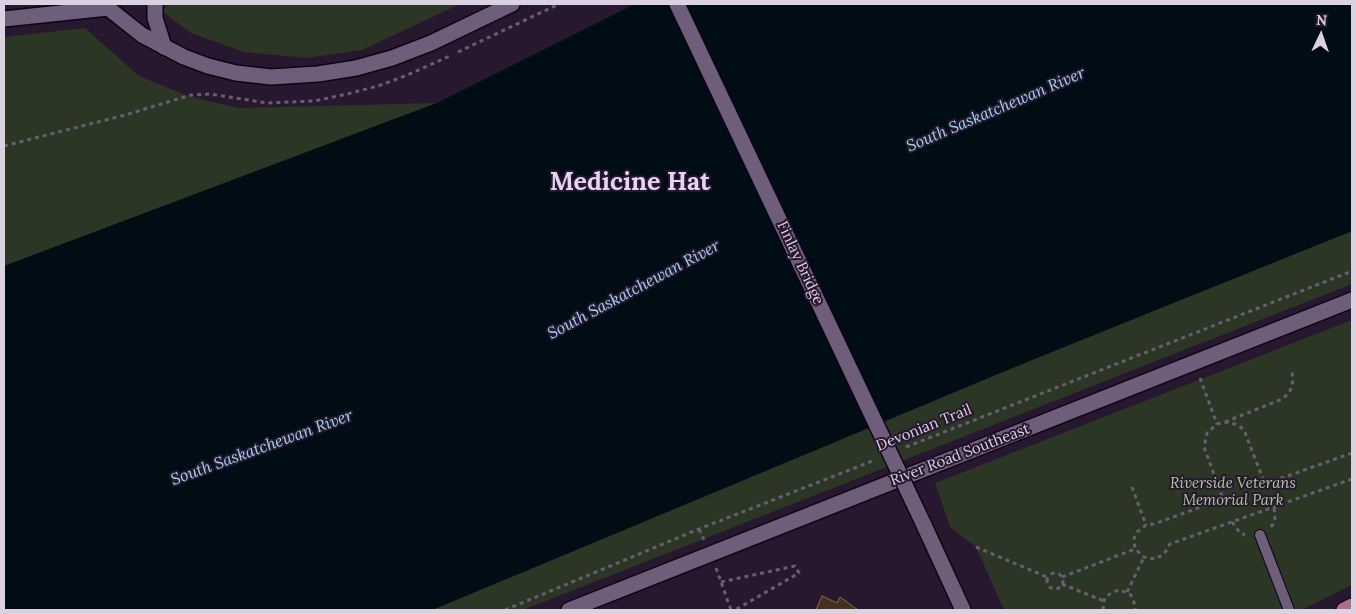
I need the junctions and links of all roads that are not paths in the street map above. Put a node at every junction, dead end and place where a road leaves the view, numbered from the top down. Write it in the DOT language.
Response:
graph roads {
  1 [pos="155,4"];
  2 [pos="512,4"];
  3 [pos="677,4"];
  4 [pos="107,6"];
  5 [pos="4,19"];
  6 [pos="164,46"];
  7 [pos="1352,300"];
  8 [pos="1260,535"];
  9 [pos="1352,606"];
  10 [pos="569,610"];
  11 [pos="963,610"];
  12 [pos="1289,610"];
  13 [pos="1344,610"];
  1 -- 6 [label="street"];
  2 -- 6 [label="street"];
  3 -- 11 [label="street, Finlay Bridge, bridge"];
  4 -- 5 [label="street"];
  4 -- 6 [label="street"];
  7 -- 10 [label="street, River Road Southeast"];
  8 -- 12 [label="lane"];
  9 -- 13 [label="main road"];
}
